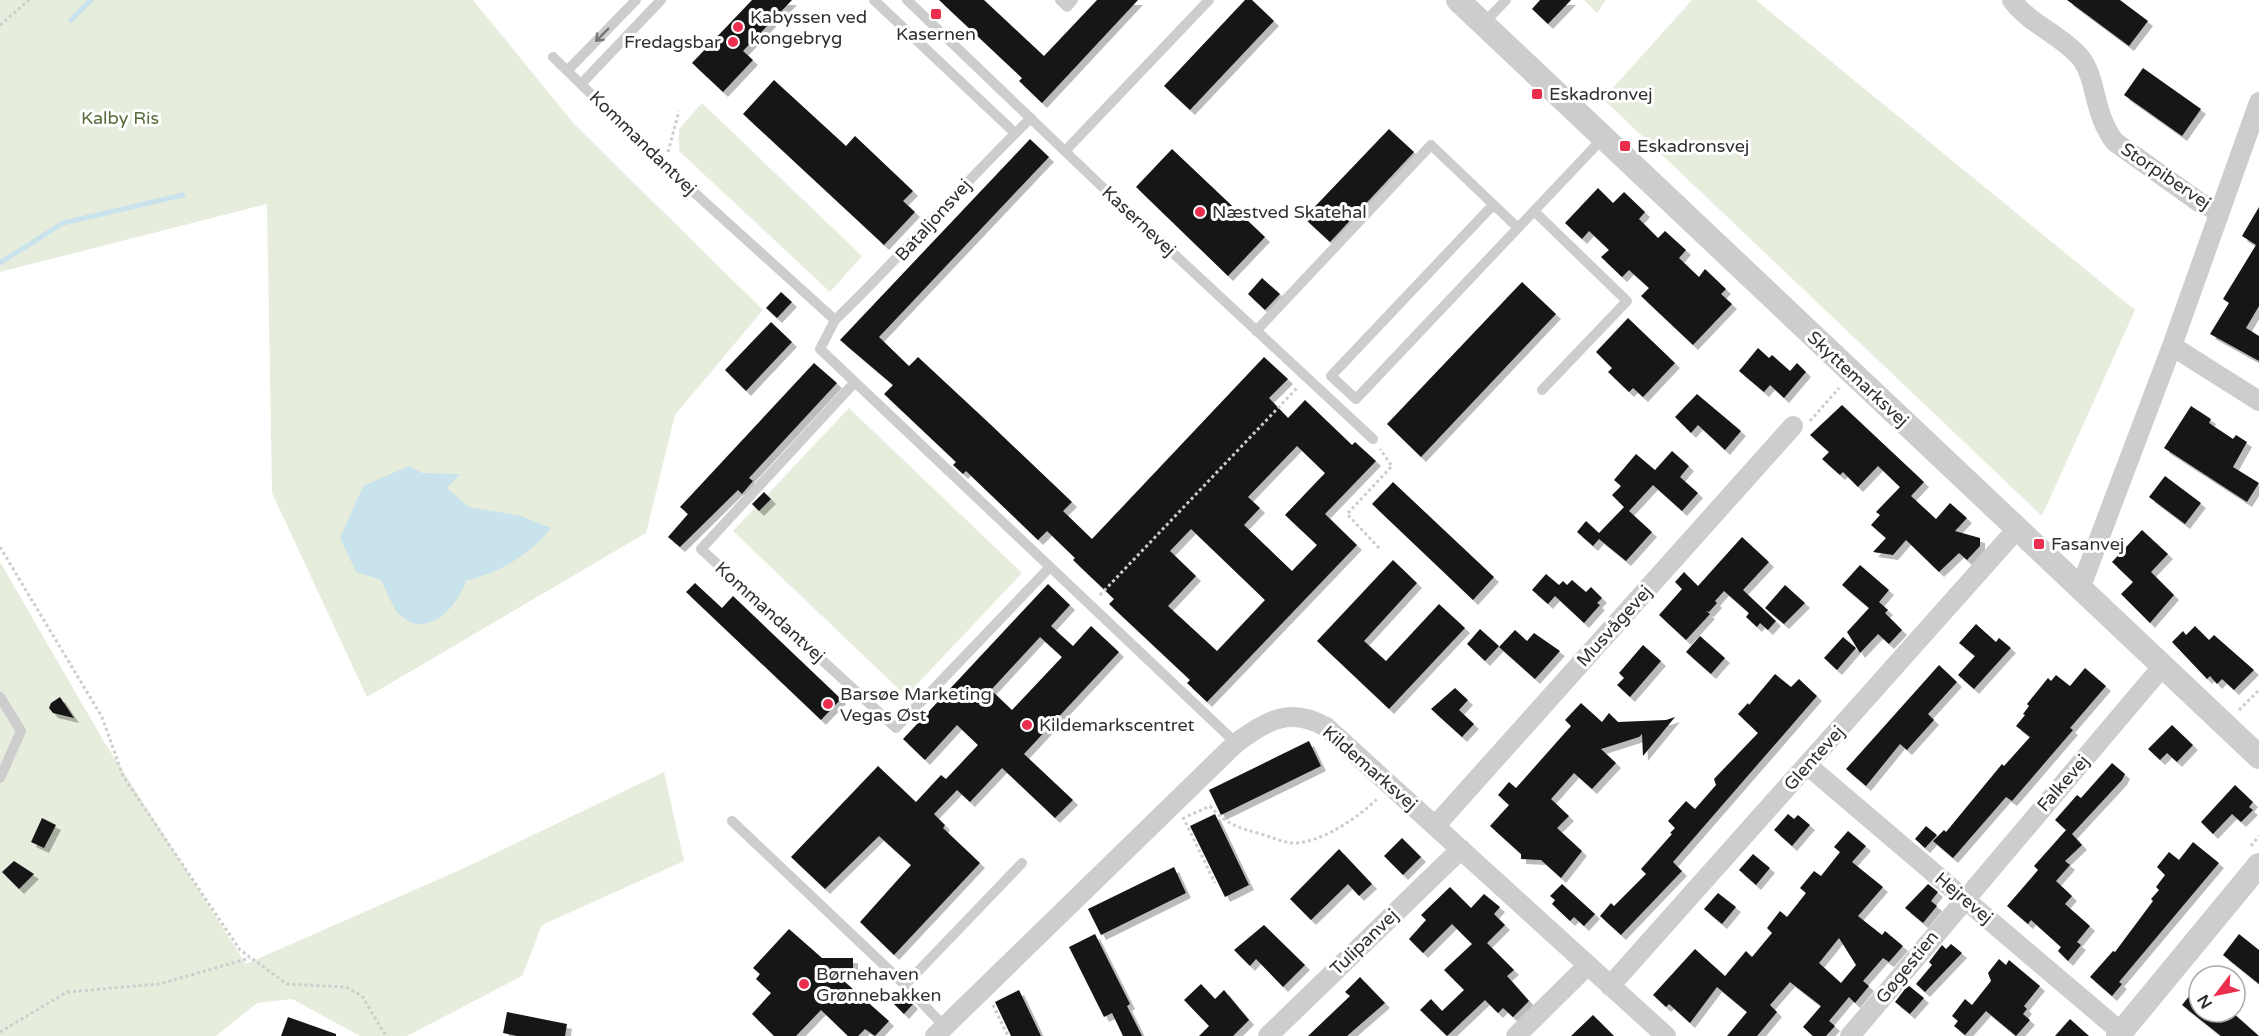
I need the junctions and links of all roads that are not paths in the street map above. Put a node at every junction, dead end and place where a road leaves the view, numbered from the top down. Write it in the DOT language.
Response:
graph roads {
  1 [pos="636,0"];
  2 [pos="661,0"];
  3 [pos="874,0"];
  4 [pos="907,0"];
  5 [pos="1060,0"];
  6 [pos="1073,0"];
  7 [pos="1209,0"];
  8 [pos="1458,0"];
  9 [pos="1506,0"];
  10 [pos="2012,0"];
  11 [pos="1483,24"];
  12 [pos="553,57"];
  13 [pos="567,70"];
  14 [pos="581,84"];
  15 [pos="2259,102"];
  16 [pos="1031,118"];
  17 [pos="1015,133"];
  18 [pos="1604,137"];
  19 [pos="1066,150"];
  20 [pos="1493,205"];
  21 [pos="1534,211"];
  22 [pos="2220,212"];
  23 [pos="1518,228"];
  24 [pos="835,320"];
  25 [pos="1256,331"];
  26 [pos="2172,346"];
  27 [pos="855,382"];
  28 [pos="1542,390"];
  29 [pos="2259,400"];
  30 [pos="1793,426"];
  31 [pos="1373,439"];
  32 [pos="2017,529"];
  33 [pos="1050,567"];
  34 [pos="2080,589"];
  35 [pos="2162,667"];
  36 [pos="0,697"];
  37 [pos="1236,744"];
  38 [pos="2259,757"];
  39 [pos="1807,765"];
  40 [pos="0,778"];
  41 [pos="732,821"];
  42 [pos="1436,825"];
  43 [pos="1461,849"];
  44 [pos="1022,863"];
  45 [pos="2259,865"];
  46 [pos="1964,898"];
  47 [pos="1587,966"];
  48 [pos="905,985"];
  49 [pos="1610,986"];
  50 [pos="940,1031"];
  51 [pos="2120,1034"];
  52 [pos="1268,1036"];
  53 [pos="1516,1036"];
  54 [pos="1666,1036"];
  55 [pos="1850,1036"];
  1 -- 13 [label="lane, one-way"];
  2 -- 14 [label="lane"];
  3 -- 17 [label="lane"];
  4 -- 16 [label="lane, Kasernevej"];
  5 -- 6 [label="lane"];
  7 -- 19 [label="lane"];
  8 -- 11 [label="street, Skyttemarksvej"];
  9 -- 11 [label="lane"];
  10 -- 22 [label="street, Storpibervej"];
  11 -- 18 [label="street, Skyttemarksvej"];
  12 -- 13 [label="lane, Kommandantvej"];
  13 -- 14 [label="lane, Kommandantvej"];
  14 -- 24 [label="lane, Kommandantvej"];
  15 -- 22 [label="street"];
  16 -- 17 [label="lane, Bataljonsvej"];
  16 -- 19 [label="lane, Kasernevej"];
  17 -- 24 [label="lane, Bataljonsvej"];
  18 -- 21 [label="lane"];
  18 -- 32 [label="street, Skyttemarksvej"];
  19 -- 25 [label="lane, Kasernevej"];
  20 -- 23 [label="lane"];
  20 -- 23 [label="lane"];
  20 -- 25 [label="lane"];
  21 -- 23 [label="lane"];
  21 -- 28 [label="lane"];
  22 -- 26 [label="street"];
  24 -- 27 [label="lane"];
  25 -- 31 [label="lane, Kasernevej"];
  26 -- 29 [label="street"];
  26 -- 34 [label="street"];
  27 -- 33 [label="lane"];
  27 -- 33 [label="lane, Kommandantvej"];
  30 -- 42 [label="street, Musvågevej"];
  32 -- 34 [label="street, Skyttemarksvej"];
  32 -- 39 [label="street, Glentevej"];
  33 -- 37 [label="lane"];
  34 -- 35 [label="street, Skyttemarksvej"];
  35 -- 38 [label="street, Skyttemarksvej"];
  35 -- 46 [label="street, Falkevej"];
  36 -- 40 [label="lane"];
  37 -- 42 [label="street, Kildemarksvej"];
  37 -- 50 [label="street, Kildemarksvej"];
  39 -- 46 [label="street, Hejrevej"];
  39 -- 49 [label="street, Glentevej"];
  41 -- 48 [label="lane"];
  42 -- 43 [label="street, Kildemarksvej"];
  43 -- 47 [label="street, Kildemarksvej"];
  43 -- 52 [label="street, Tulipanvej"];
  44 -- 48 [label="lane"];
  45 -- 51 [label="street"];
  46 -- 51 [label="street, Hejrevej"];
  46 -- 55 [label="street, Gøgestien"];
  47 -- 49 [label="street, Kildemarksvej"];
  47 -- 53 [label="street"];
  48 -- 50 [label="lane"];
  49 -- 54 [label="street, Kildemarksvej"];
}
